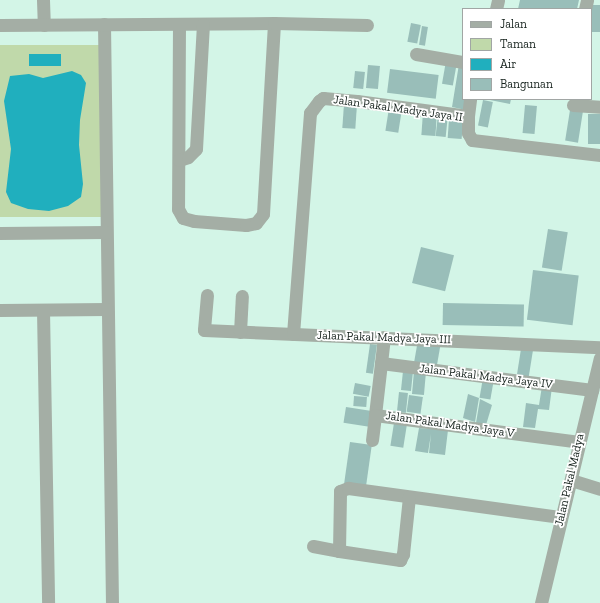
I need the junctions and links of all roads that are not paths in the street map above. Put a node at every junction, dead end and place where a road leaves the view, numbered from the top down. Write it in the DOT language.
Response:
graph roads {
  1 [pos="43,0"];
  2 [pos="274,23"];
  3 [pos="104,24"];
  4 [pos="179,24"];
  5 [pos="203,24"];
  6 [pos="0,25"];
  7 [pos="44,25"];
  8 [pos="367,25"];
  9 [pos="416,54"];
  10 [pos="462,62"];
  11 [pos="470,100"];
  12 [pos="573,105"];
  13 [pos="600,107"];
  14 [pos="468,116"];
  15 [pos="600,155"];
  16 [pos="178,160"];
  17 [pos="106,232"];
  18 [pos="0,233"];
  19 [pos="207,295"];
  20 [pos="242,296"];
  21 [pos="107,309"];
  22 [pos="0,310"];
  23 [pos="43,310"];
  24 [pos="240,332"];
  25 [pos="293,334"];
  26 [pos="384,337"];
  27 [pos="600,347"];
  28 [pos="600,358"];
  29 [pos="381,363"];
  30 [pos="592,390"];
  31 [pos="374,415"];
  32 [pos="372,440"];
  33 [pos="579,442"];
  34 [pos="571,480"];
  35 [pos="600,489"];
  36 [pos="409,497"];
  37 [pos="562,517"];
  38 [pos="313,546"];
  39 [pos="339,551"];
  40 [pos="48,603"];
  41 [pos="112,603"];
  42 [pos="540,603"];
  1 -- 7 [label="street"];
  2 -- 5 [label="street"];
  2 -- 8 [label="street"];
  2 -- 16 [label="street"];
  3 -- 4 [label="street"];
  3 -- 7 [label="street"];
  3 -- 17 [label="street"];
  4 -- 5 [label="street"];
  4 -- 16 [label="street"];
  5 -- 16 [label="street"];
  6 -- 7 [label="street"];
  9 -- 10 [label="street"];
  11 -- 14 [label="street"];
  12 -- 13 [label="street"];
  14 -- 15 [label="street, Jalan Pakal Madya Jaya II"];
  14 -- 25 [label="street, Jalan Pakal Madya Jaya II"];
  17 -- 18 [label="street"];
  17 -- 21 [label="street"];
  19 -- 24 [label="street, Jalan Pakal Madya Jaya III"];
  20 -- 24 [label="street"];
  21 -- 23 [label="street"];
  21 -- 41 [label="street"];
  22 -- 23 [label="street"];
  23 -- 40 [label="street"];
  24 -- 25 [label="street, Jalan Pakal Madya Jaya III"];
  25 -- 26 [label="street, Jalan Pakal Madya Jaya III"];
  26 -- 27 [label="street, Jalan Pakal Madya Jaya III"];
  26 -- 29 [label="street, Jalan Pakal Madya Jaya V"];
  28 -- 30 [label="street, Jalan Pakal Madya"];
  29 -- 30 [label="street, Jalan Pakal Madya Jaya IV"];
  29 -- 31 [label="street, Jalan Pakal Madya Jaya V"];
  30 -- 33 [label="street, Jalan Pakal Madya"];
  31 -- 32 [label="street"];
  31 -- 33 [label="street, Jalan Pakal Madya Jaya V"];
  33 -- 34 [label="street, Jalan Pakal Madya"];
  34 -- 35 [label="street"];
  34 -- 37 [label="street, Jalan Pakal Madya"];
  36 -- 37 [label="street"];
  36 -- 39 [label="street"];
  36 -- 39 [label="street"];
  37 -- 42 [label="street, Jalan Pakal Madya"];
  38 -- 39 [label="street"];
}
